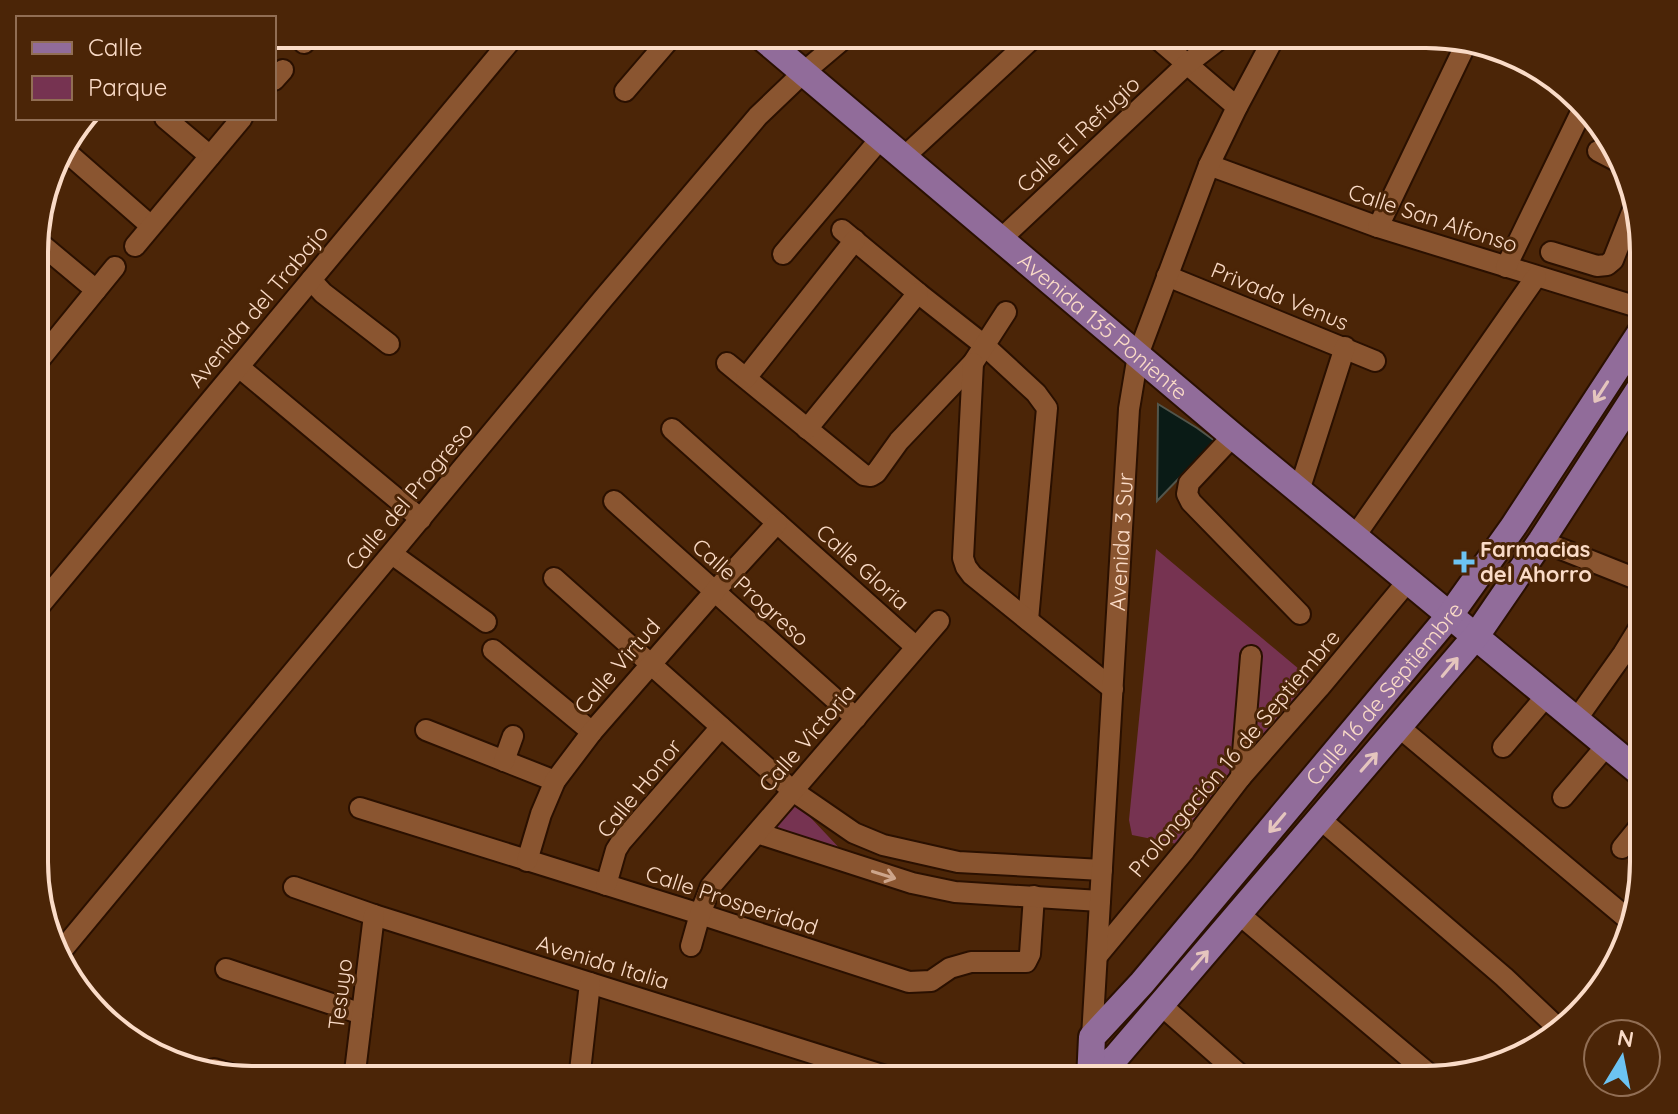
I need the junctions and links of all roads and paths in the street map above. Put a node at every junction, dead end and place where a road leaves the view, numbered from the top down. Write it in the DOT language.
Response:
graph roads {
  1 [pos="504,48"];
  2 [pos="662,48"];
  3 [pos="775,48"];
  4 [pos="832,48"];
  5 [pos="1022,48"];
  6 [pos="1168,48"];
  7 [pos="1208,48"];
  8 [pos="1269,48"];
  9 [pos="1462,52"];
  10 [pos="1187,64"];
  11 [pos="804,72"];
  12 [pos="625,91"];
  13 [pos="1237,107"];
  14 [pos="1578,117"];
  15 [pos="167,120"];
  16 [pos="240,120"];
  17 [pos="881,138"];
  18 [pos="1598,151"];
  19 [pos="1605,155"];
  20 [pos="210,156"];
  21 [pos="72,157"];
  22 [pos="904,157"];
  23 [pos="1209,165"];
  24 [pos="151,226"];
  25 [pos="1378,227"];
  26 [pos="1629,232"];
  27 [pos="1001,239"];
  28 [pos="135,246"];
  29 [pos="48,250"];
  30 [pos="1551,252"];
  31 [pos="783,254"];
  32 [pos="115,267"];
  33 [pos="1506,267"];
  34 [pos="1167,276"];
  35 [pos="1536,277"];
  36 [pos="311,280"];
  37 [pos="96,290"];
  38 [pos="918,293"];
  39 [pos="1630,305"];
  40 [pos="1006,312"];
  41 [pos="389,344"];
  42 [pos="984,345"];
  43 [pos="1345,347"];
  44 [pos="1630,348"];
  45 [pos="48,349"];
  46 [pos="1138,355"];
  47 [pos="1375,361"];
  48 [pos="727,363"];
  49 [pos="973,363"];
  50 [pos="239,367"];
  51 [pos="746,378"];
  52 [pos="1630,404"];
  53 [pos="672,429"];
  54 [pos="807,429"];
  55 [pos="1233,436"];
  56 [pos="1299,491"];
  57 [pos="614,501"];
  58 [pos="421,519"];
  59 [pos="777,523"];
  60 [pos="1355,536"];
  61 [pos="1541,541"];
  62 [pos="392,554"];
  63 [pos="1630,576"];
  64 [pos="554,578"];
  65 [pos="1408,581"];
  66 [pos="715,591"];
  67 [pos="48,596"];
  68 [pos="1300,614"];
  69 [pos="1450,615"];
  70 [pos="1028,620"];
  71 [pos="939,621"];
  72 [pos="486,622"];
  73 [pos="1476,636"];
  74 [pos="1630,643"];
  75 [pos="916,647"];
  76 [pos="493,650"];
  77 [pos="1251,656"];
  78 [pos="650,664"];
  79 [pos="1113,689"];
  80 [pos="1547,695"];
  81 [pos="856,718"];
  82 [pos="1576,720"];
  83 [pos="721,727"];
  84 [pos="1399,727"];
  85 [pos="426,730"];
  86 [pos="592,732"];
  87 [pos="513,736"];
  88 [pos="1607,745"];
  89 [pos="1503,747"];
  90 [pos="504,761"];
  91 [pos="1630,764"];
  92 [pos="1241,777"];
  93 [pos="555,781"];
  94 [pos="793,791"];
  95 [pos="1563,797"];
  96 [pos="360,808"];
  97 [pos="1320,819"];
  98 [pos="757,833"];
  99 [pos="854,833"];
  100 [pos="1630,838"];
  101 [pos="1622,848"];
  102 [pos="527,861"];
  103 [pos="845,863"];
  104 [pos="1102,870"];
  105 [pos="606,885"];
  106 [pos="294,887"];
  107 [pos="1034,896"];
  108 [pos="1100,901"];
  109 [pos="700,914"];
  110 [pos="1239,914"];
  111 [pos="374,915"];
  112 [pos="1623,915"];
  113 [pos="66,945"];
  114 [pos="691,946"];
  115 [pos="1097,956"];
  116 [pos="226,969"];
  117 [pos="590,983"];
  118 [pos="1161,1005"];
  119 [pos="362,1014"];
  120 [pos="1552,1022"];
  121 [pos="1092,1037"];
  122 [pos="356,1066"];
  123 [pos="582,1066"];
  124 [pos="854,1066"];
  125 [pos="1091,1066"];
  126 [pos="1105,1066"];
  127 [pos="1230,1066"];
  128 [pos="1419,1066"];
  1 -- 36 [label="street, Avenida del Trabajo"];
  2 -- 12 [label="street"];
  3 -- 11 [label="main road, Avenida 135 Poniente"];
  4 -- 11 [label="street, Calle del Progreso"];
  5 -- 22 [label="street"];
  6 -- 10 [label="street"];
  7 -- 10 [label="street, Calle El Refugio"];
  8 -- 13 [label="street, Avenida 3 Sur"];
  9 -- 25 [label="street"];
  10 -- 13 [label="street"];
  10 -- 27 [label="street, Calle El Refugio"];
  11 -- 17 [label="main road, Avenida 135 Poniente"];
  11 -- 58 [label="street, Calle del Progreso"];
  13 -- 23 [label="street, Avenida 3 Sur"];
  14 -- 33 [label="street"];
  15 -- 20 [label="street"];
  16 -- 20 [label="street"];
  17 -- 22 [label="main road, Avenida 135 Poniente"];
  17 -- 31 [label="street"];
  18 -- 19 [label="street"];
  20 -- 24 [label="street"];
  21 -- 24 [label="street"];
  22 -- 27 [label="main road, Avenida 135 Poniente"];
  23 -- 25 [label="street, Calle San Alfonso"];
  23 -- 34 [label="street, Avenida 3 Sur"];
  24 -- 28 [label="street"];
  25 -- 33 [label="street, Calle San Alfonso"];
  26 -- 30 [label="street"];
  27 -- 46 [label="main road, Avenida 135 Poniente"];
  29 -- 37 [label="street"];
  32 -- 37 [label="street"];
  33 -- 35 [label="street, Calle San Alfonso"];
  34 -- 43 [label="street, Privada Venus"];
  34 -- 46 [label="street, Avenida 3 Sur"];
  35 -- 39 [label="street, Calle San Alfonso"];
  35 -- 60 [label="street"];
  36 -- 41 [label="street"];
  36 -- 50 [label="street, Avenida del Trabajo"];
  37 -- 45 [label="street"];
  38 -- 42 [label="street"];
  38 -- 51 [label="street"];
  38 -- 54 [label="street"];
  40 -- 42 [label="street"];
  42 -- 49 [label="street"];
  42 -- 70 [label="street"];
  43 -- 47 [label="street, Privada Venus"];
  43 -- 56 [label="street"];
  44 -- 69 [label="main road, Calle 16 de Septiembre, one-way"];
  46 -- 55 [label="main road, Avenida 135 Poniente"];
  46 -- 79 [label="street, Avenida 3 Sur"];
  48 -- 51 [label="street"];
  49 -- 54 [label="street"];
  49 -- 70 [label="street"];
  50 -- 58 [label="street"];
  50 -- 67 [label="street, Avenida del Trabajo"];
  51 -- 54 [label="street"];
  52 -- 61 [label="main road, Calle 16 de Septiembre"];
  53 -- 59 [label="street, Calle Gloria"];
  55 -- 56 [label="main road, Avenida 135 Poniente"];
  55 -- 68 [label="street"];
  56 -- 60 [label="main road, Avenida 135 Poniente"];
  57 -- 66 [label="street, Calle Progreso"];
  58 -- 62 [label="street, Calle del Progreso"];
  59 -- 66 [label="street, Calle Virtud"];
  59 -- 75 [label="street, Calle Gloria"];
  60 -- 65 [label="main road, Avenida 135 Poniente"];
  61 -- 63 [label="street"];
  61 -- 73 [label="main road, Calle 16 de Septiembre"];
  62 -- 72 [label="street"];
  62 -- 113 [label="street, Calle del Progreso"];
  64 -- 78 [label="street"];
  65 -- 69 [label="main road, Avenida 135 Poniente"];
  65 -- 92 [label="street, Prolongación 16 de Septiembre"];
  66 -- 78 [label="street, Calle Virtud"];
  66 -- 81 [label="street, Calle Progreso"];
  69 -- 73 [label="main road, Avenida 135 Poniente"];
  69 -- 121 [label="main road, Calle 16 de Septiembre, one-way"];
  70 -- 79 [label="street"];
  71 -- 75 [label="street, Calle Victoria"];
  73 -- 80 [label="main road, Avenida 135 Poniente"];
  84 -- 73 [label="main road, Calle 16 de Septiembre, one-way"];
  74 -- 82 [label="street"];
  75 -- 81 [label="street, Calle Victoria"];
  76 -- 86 [label="street"];
  77 -- 92 [label="street"];
  78 -- 83 [label="street"];
  78 -- 86 [label="street, Calle Virtud"];
  79 -- 104 [label="street, Avenida 3 Sur"];
  80 -- 82 [label="main road, Avenida 135 Poniente"];
  80 -- 89 [label="street"];
  81 -- 94 [label="street, Calle Victoria"];
  82 -- 88 [label="main road, Avenida 135 Poniente"];
  83 -- 94 [label="street"];
  83 -- 105 [label="street, Calle Honor"];
  97 -- 84 [label="main road, Calle 16 de Septiembre, one-way"];
  84 -- 112 [label="street"];
  85 -- 90 [label="street"];
  86 -- 93 [label="street, Calle Virtud"];
  87 -- 90 [label="street"];
  88 -- 91 [label="main road, Avenida 135 Poniente"];
  88 -- 95 [label="street"];
  90 -- 93 [label="street"];
  92 -- 115 [label="street, Prolongación 16 de Septiembre"];
  93 -- 102 [label="street, Calle Virtud"];
  94 -- 98 [label="street, Calle Victoria"];
  94 -- 99 [label="street"];
  96 -- 102 [label="street, Calle Prosperidad"];
  97 -- 110 [label="main road, Calle 16 de Septiembre"];
  97 -- 120 [label="street"];
  98 -- 103 [label="street"];
  98 -- 109 [label="street, Calle Victoria"];
  99 -- 103 [label="street"];
  99 -- 104 [label="street"];
  100 -- 101 [label="street"];
  102 -- 105 [label="street, Calle Prosperidad"];
  103 -- 107 [label="street, one-way"];
  104 -- 108 [label="street, Avenida 3 Sur"];
  105 -- 109 [label="street, Calle Prosperidad"];
  106 -- 111 [label="street, Avenida Italia"];
  107 -- 108 [label="street"];
  107 -- 109 [label="street, Calle Prosperidad"];
  108 -- 115 [label="street, Avenida 3 Sur"];
  109 -- 114 [label="street"];
  118 -- 110 [label="main road, Calle 16 de Septiembre, one-way"];
  110 -- 128 [label="street"];
  111 -- 117 [label="street, Avenida Italia"];
  111 -- 119 [label="street, Tesuyo"];
  115 -- 121 [label="street, Avenida 3 Sur"];
  116 -- 119 [label="street"];
  117 -- 123 [label="street"];
  117 -- 124 [label="street, Avenida Italia"];
  118 -- 126 [label="main road, Calle 16 de Septiembre"];
  118 -- 127 [label="street"];
  119 -- 122 [label="street, Tesuyo"];
  121 -- 125 [label="main road, Avenida 3 Sur"];
}
